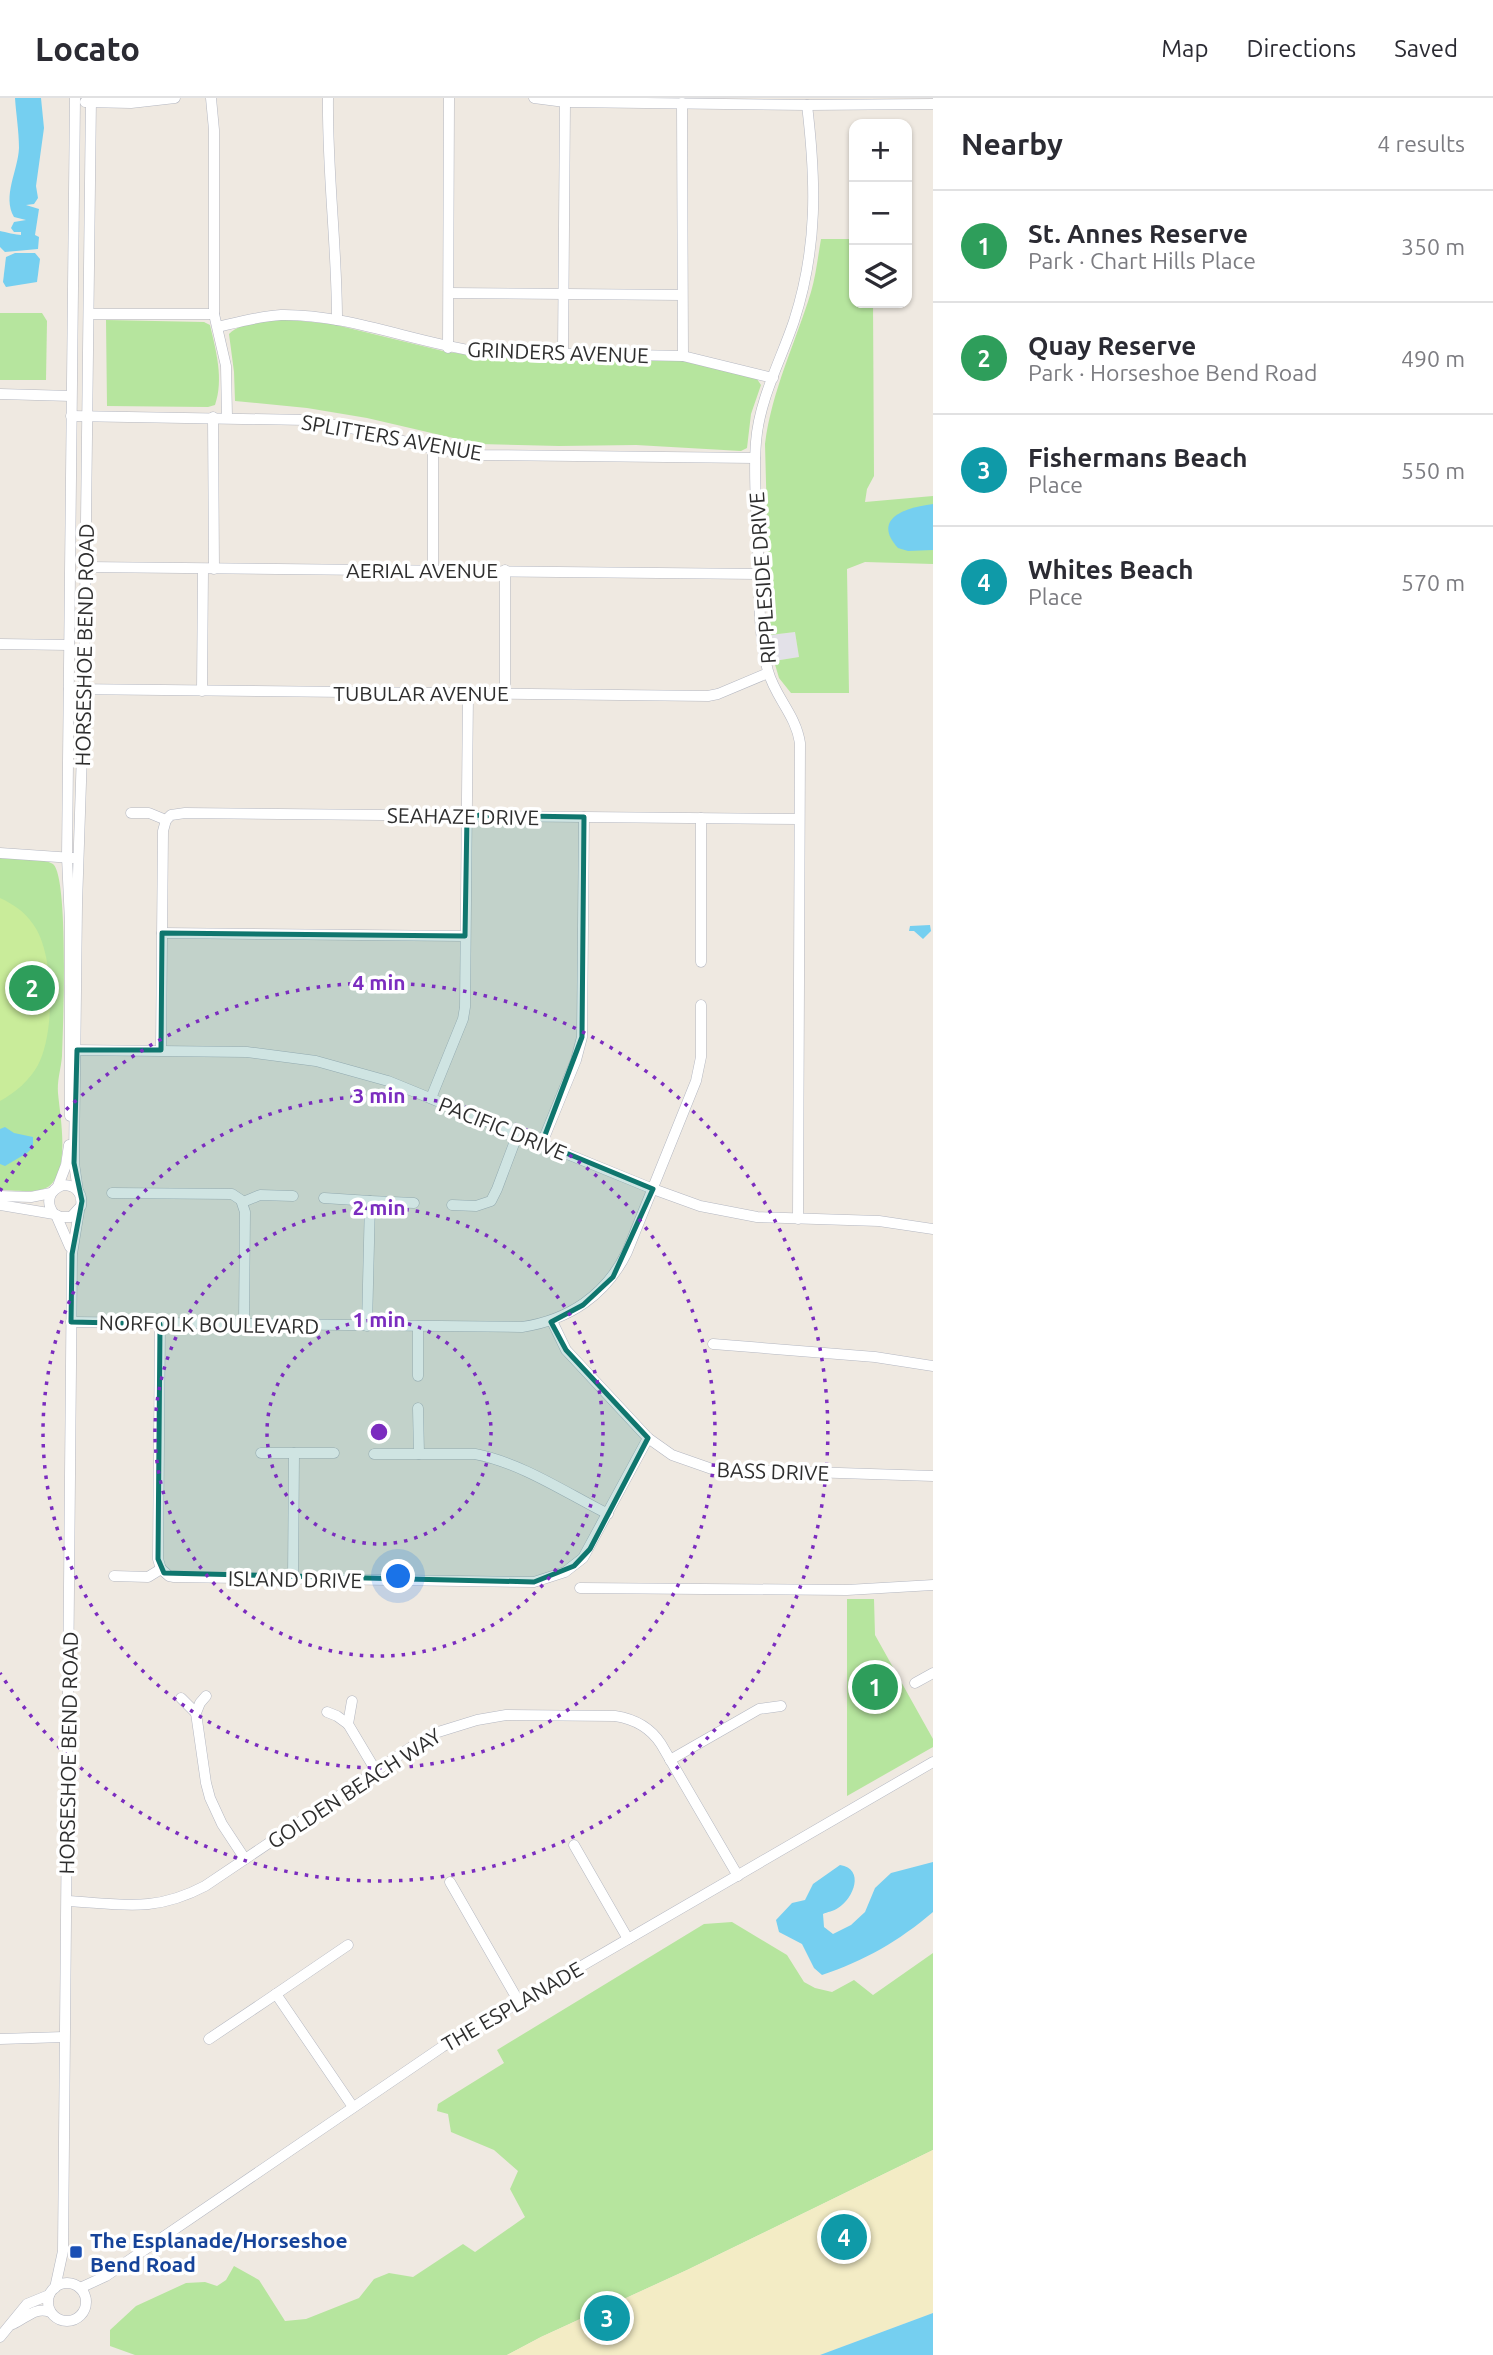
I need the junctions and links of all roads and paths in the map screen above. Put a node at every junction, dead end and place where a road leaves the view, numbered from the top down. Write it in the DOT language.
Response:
graph roads {
  1 [pos="175,98"];
  2 [pos="211,98"];
  3 [pos="328,98"];
  4 [pos="449,98"];
  5 [pos="534,98"];
  6 [pos="75,100"];
  7 [pos="91,100"];
  8 [pos="587,100"];
  9 [pos="698,101"];
  10 [pos="565,102"];
  11 [pos="819,102"];
  12 [pos="682,103"];
  13 [pos="933,104"];
  14 [pos="807,105"];
  15 [pos="449,293"];
  16 [pos="563,294"];
  17 [pos="682,295"];
  18 [pos="89,314"];
  19 [pos="215,314"];
  20 [pos="337,320"];
  21 [pos="218,327"];
  22 [pos="449,348"];
  23 [pos="563,353"];
  24 [pos="683,356"];
  25 [pos="773,378"];
  26 [pos="0,394"];
  27 [pos="71,396"];
  28 [pos="71,416"];
  29 [pos="88,416"];
  30 [pos="213,417"];
  31 [pos="227,417"];
  32 [pos="433,449"];
  33 [pos="755,458"];
  34 [pos="86,567"];
  35 [pos="203,569"];
  36 [pos="214,569"];
  37 [pos="433,570"];
  38 [pos="505,570"];
  39 [pos="759,574"];
  40 [pos="0,644"];
  41 [pos="69,645"];
  42 [pos="768,673"];
  43 [pos="69,690"];
  44 [pos="84,690"];
  45 [pos="202,691"];
  46 [pos="468,694"];
  47 [pos="505,694"];
  48 [pos="131,813"];
  49 [pos="467,816"];
  50 [pos="584,817"];
  51 [pos="701,818"];
  52 [pos="799,819"];
  53 [pos="166,820"];
  54 [pos="0,853"];
  55 [pos="67,857"];
  56 [pos="79,858"];
  57 [pos="162,933"];
  58 [pos="465,936"];
  59 [pos="701,962"];
  60 [pos="701,1005"];
  61 [pos="73,1050"];
  62 [pos="161,1050"];
  63 [pos="431,1098"];
  64 [pos="518,1133"];
  65 [pos="542,1143"];
  66 [pos="653,1189"];
  67 [pos="55,1190"];
  68 [pos="78,1191"];
  69 [pos="112,1193"];
  70 [pos="0,1196"];
  71 [pos="293,1196"];
  72 [pos="324,1198"];
  73 [pos="370,1201"];
  74 [pos="243,1202"];
  75 [pos="414,1203"];
  76 [pos="0,1205"];
  77 [pos="452,1205"];
  78 [pos="79,1211"];
  79 [pos="55,1214"];
  80 [pos="799,1219"];
  81 [pos="933,1229"];
  82 [pos="72,1254"];
  83 [pos="552,1321"];
  84 [pos="71,1322"];
  85 [pos="160,1324"];
  86 [pos="244,1324"];
  87 [pos="367,1326"];
  88 [pos="418,1326"];
  89 [pos="713,1344"];
  90 [pos="933,1366"];
  91 [pos="418,1376"];
  92 [pos="418,1408"];
  93 [pos="648,1438"];
  94 [pos="261,1452"];
  95 [pos="294,1453"];
  96 [pos="334,1453"];
  97 [pos="374,1454"];
  98 [pos="419,1454"];
  99 [pos="933,1476"];
  100 [pos="608,1514"];
  101 [pos="161,1569"];
  102 [pos="114,1576"];
  103 [pos="293,1579"];
  104 [pos="933,1585"];
  105 [pos="580,1588"];
  106 [pos="933,1673"];
  107 [pos="915,1683"];
  108 [pos="206,1696"];
  109 [pos="181,1698"];
  110 [pos="352,1701"];
  111 [pos="781,1706"];
  112 [pos="327,1712"];
  113 [pos="196,1713"];
  114 [pos="348,1724"];
  115 [pos="670,1760"];
  116 [pos="933,1762"];
  117 [pos="376,1771"];
  118 [pos="574,1845"];
  119 [pos="245,1859"];
  120 [pos="738,1876"];
  121 [pos="450,1882"];
  122 [pos="67,1901"];
  123 [pos="628,1939"];
  124 [pos="348,1945"];
  125 [pos="276,1994"];
  126 [pos="519,2002"];
  127 [pos="64,2037"];
  128 [pos="0,2039"];
  129 [pos="209,2039"];
  130 [pos="353,2108"];
  131 [pos="63,2251"];
  132 [pos="106,2276"];
  133 [pos="75,2286"];
  134 [pos="52,2292"];
  135 [pos="86,2304"];
  136 [pos="50,2312"];
  137 [pos="10,2326"];
  138 [pos="0,2337"];
  1 -- 7 [label="street"];
  2 -- 19 [label="street"];
  3 -- 20 [label="street"];
  4 -- 15 [label="street"];
  5 -- 10 [label="street"];
  6 -- 7 [label="street"];
  6 -- 27 [label="street, HORSESHOE BEND ROAD"];
  7 -- 18 [label="street, HORSESHOE BEND ROAD"];
  8 -- 10 [label="street"];
  8 -- 12 [label="street"];
  9 -- 12 [label="street"];
  9 -- 14 [label="street"];
  10 -- 16 [label="street"];
  11 -- 13 [label="street"];
  11 -- 14 [label="street"];
  12 -- 17 [label="street"];
  14 -- 25 [label="street, RIPPLESIDE DRIVE"];
  15 -- 16 [label="street"];
  15 -- 22 [label="street"];
  16 -- 17 [label="street"];
  16 -- 23 [label="street"];
  17 -- 24 [label="street"];
  18 -- 19 [label="street"];
  18 -- 29 [label="street, HORSESHOE BEND ROAD"];
  19 -- 21 [label="street"];
  20 -- 21 [label="street, GRINDERS AVENUE"];
  20 -- 22 [label="street, GRINDERS AVENUE"];
  21 -- 31 [label="street"];
  22 -- 23 [label="street, GRINDERS AVENUE"];
  23 -- 24 [label="street, GRINDERS AVENUE"];
  24 -- 25 [label="street, GRINDERS AVENUE"];
  25 -- 33 [label="street, RIPPLESIDE DRIVE"];
  26 -- 27 [label="street"];
  27 -- 28 [label="street, HORSESHOE BEND ROAD"];
  28 -- 29 [label="street, SPLITTERS AVENUE"];
  28 -- 41 [label="street, HORSESHOE BEND ROAD"];
  29 -- 30 [label="street, SPLITTERS AVENUE"];
  29 -- 34 [label="street, HORSESHOE BEND ROAD"];
  30 -- 31 [label="street, SPLITTERS AVENUE"];
  30 -- 36 [label="street"];
  31 -- 32 [label="street, SPLITTERS AVENUE"];
  32 -- 33 [label="street, SPLITTERS AVENUE"];
  32 -- 37 [label="street"];
  33 -- 39 [label="street, RIPPLESIDE DRIVE"];
  34 -- 35 [label="street, AERIAL AVENUE"];
  34 -- 44 [label="street, HORSESHOE BEND ROAD"];
  35 -- 36 [label="street, AERIAL AVENUE"];
  35 -- 45 [label="street"];
  36 -- 37 [label="street, AERIAL AVENUE"];
  37 -- 38 [label="street, AERIAL AVENUE"];
  38 -- 39 [label="street, AERIAL AVENUE"];
  38 -- 47 [label="street"];
  39 -- 42 [label="street, RIPPLESIDE DRIVE"];
  40 -- 41 [label="street"];
  41 -- 43 [label="street, HORSESHOE BEND ROAD"];
  42 -- 47 [label="street, TUBULAR AVENUE"];
  42 -- 52 [label="street, RIPPLESIDE DRIVE"];
  43 -- 44 [label="street, TUBULAR AVENUE"];
  43 -- 55 [label="street, HORSESHOE BEND ROAD"];
  44 -- 45 [label="street, TUBULAR AVENUE"];
  44 -- 56 [label="street, HORSESHOE BEND ROAD"];
  45 -- 46 [label="street, TUBULAR AVENUE"];
  46 -- 47 [label="street, TUBULAR AVENUE"];
  46 -- 49 [label="street"];
  48 -- 53 [label="street, SEAHAZE DRIVE"];
  49 -- 50 [label="street, SEAHAZE DRIVE"];
  49 -- 53 [label="street, SEAHAZE DRIVE"];
  49 -- 58 [label="street"];
  50 -- 51 [label="street, SEAHAZE DRIVE"];
  50 -- 65 [label="street"];
  51 -- 52 [label="street, SEAHAZE DRIVE"];
  51 -- 59 [label="street"];
  52 -- 80 [label="street, RIPPLESIDE DRIVE"];
  53 -- 57 [label="street"];
  54 -- 55 [label="street"];
  55 -- 56 [label="street"];
  55 -- 61 [label="street, HORSESHOE BEND ROAD"];
  56 -- 61 [label="street, HORSESHOE BEND ROAD"];
  57 -- 58 [label="street"];
  57 -- 62 [label="street"];
  58 -- 63 [label="street"];
  60 -- 66 [label="street, NORFOLK BOULEVARD"];
  61 -- 62 [label="street, PACIFIC DRIVE"];
  61 -- 67 [label="street, HORSESHOE BEND ROAD"];
  61 -- 68 [label="street, HORSESHOE BEND ROAD"];
  62 -- 63 [label="street, PACIFIC DRIVE"];
  63 -- 64 [label="street, PACIFIC DRIVE"];
  64 -- 65 [label="street, PACIFIC DRIVE"];
  64 -- 77 [label="street"];
  65 -- 66 [label="street, PACIFIC DRIVE"];
  66 -- 80 [label="street, PACIFIC DRIVE"];
  66 -- 83 [label="street, NORFOLK BOULEVARD"];
  67 -- 68 [label="street"];
  67 -- 70 [label="street"];
  67 -- 79 [label="street"];
  68 -- 78 [label="street"];
  69 -- 74 [label="street"];
  71 -- 74 [label="street"];
  72 -- 73 [label="street"];
  73 -- 75 [label="street"];
  73 -- 87 [label="street"];
  74 -- 86 [label="street"];
  76 -- 79 [label="street"];
  78 -- 79 [label="street"];
  78 -- 82 [label="street, HORSESHOE BEND ROAD"];
  79 -- 82 [label="street, HORSESHOE BEND ROAD"];
  80 -- 81 [label="street, PACIFIC DRIVE"];
  82 -- 84 [label="street, HORSESHOE BEND ROAD"];
  83 -- 88 [label="street, NORFOLK BOULEVARD"];
  83 -- 93 [label="street, BASS DRIVE"];
  84 -- 85 [label="street, NORFOLK BOULEVARD"];
  84 -- 122 [label="street, HORSESHOE BEND ROAD"];
  85 -- 86 [label="street, NORFOLK BOULEVARD"];
  85 -- 101 [label="street"];
  86 -- 87 [label="street, NORFOLK BOULEVARD"];
  87 -- 88 [label="street, NORFOLK BOULEVARD"];
  88 -- 91 [label="street"];
  89 -- 90 [label="street"];
  92 -- 98 [label="street"];
  93 -- 99 [label="street, BASS DRIVE"];
  93 -- 100 [label="street, ISLAND DRIVE"];
  94 -- 95 [label="street"];
  95 -- 96 [label="street"];
  95 -- 103 [label="street"];
  97 -- 98 [label="street"];
  98 -- 100 [label="street"];
  100 -- 103 [label="street, ISLAND DRIVE"];
  101 -- 102 [label="street, ISLAND DRIVE"];
  101 -- 103 [label="street, ISLAND DRIVE"];
  104 -- 105 [label="street"];
  106 -- 107 [label="street"];
  108 -- 113 [label="street"];
  109 -- 113 [label="street"];
  110 -- 114 [label="street"];
  111 -- 115 [label="street"];
  112 -- 114 [label="street"];
  113 -- 119 [label="street"];
  114 -- 117 [label="street"];
  115 -- 117 [label="street, GOLDEN BEACH WAY"];
  115 -- 120 [label="street, GOLDEN BEACH WAY"];
  116 -- 120 [label="street, THE ESPLANADE"];
  117 -- 119 [label="street, GOLDEN BEACH WAY"];
  118 -- 123 [label="street"];
  119 -- 122 [label="street, GOLDEN BEACH WAY"];
  120 -- 123 [label="street, THE ESPLANADE"];
  121 -- 126 [label="street"];
  122 -- 127 [label="street, HORSESHOE BEND ROAD"];
  123 -- 126 [label="street, THE ESPLANADE"];
  124 -- 125 [label="street"];
  125 -- 129 [label="street"];
  125 -- 130 [label="street"];
  126 -- 130 [label="street, THE ESPLANADE"];
  127 -- 128 [label="street"];
  127 -- 131 [label="street, HORSESHOE BEND ROAD"];
  130 -- 132 [label="street, THE ESPLANADE"];
  131 -- 133 [label="street, HORSESHOE BEND ROAD"];
  131 -- 134 [label="street, HORSESHOE BEND ROAD"];
  132 -- 133 [label="street, THE ESPLANADE"];
  132 -- 135 [label="street, THE ESPLANADE"];
  133 -- 134 [label="street"];
  133 -- 135 [label="street"];
  134 -- 136 [label="street"];
  134 -- 137 [label="street"];
  135 -- 136 [label="street"];
  136 -- 137 [label="street"];
  137 -- 138 [label="street"];
}
